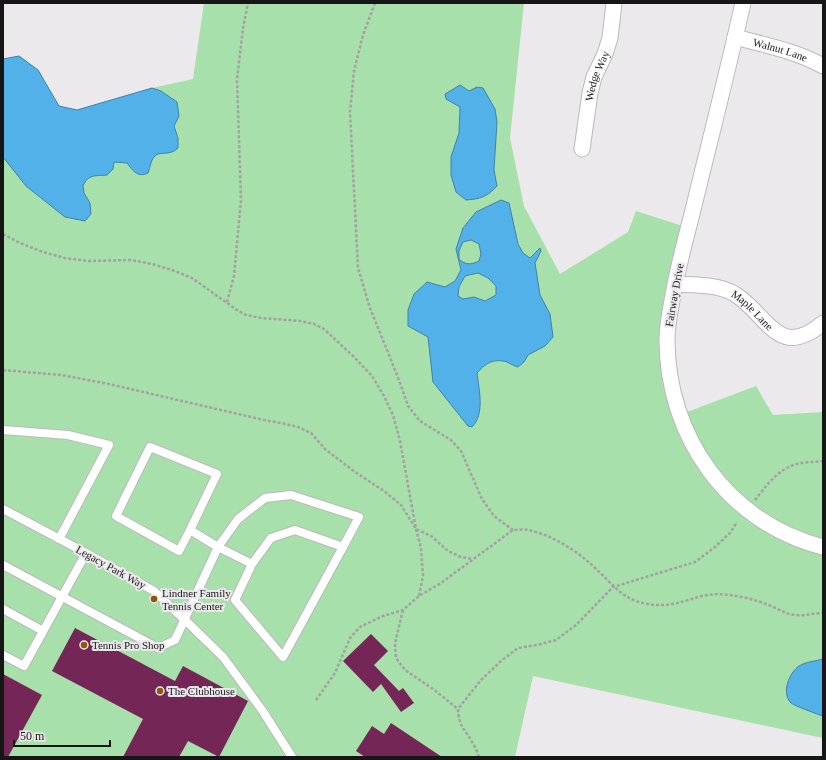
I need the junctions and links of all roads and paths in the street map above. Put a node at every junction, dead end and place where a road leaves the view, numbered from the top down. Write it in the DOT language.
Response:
graph roads {
  1 [pos="248,3"];
  2 [pos="375,3"];
  3 [pos="614,3"];
  4 [pos="743,3"];
  5 [pos="735,37"];
  6 [pos="823,66"];
  7 [pos="582,149"];
  8 [pos="3,234"];
  9 [pos="676,284"];
  10 [pos="227,302"];
  11 [pos="823,323"];
  12 [pos="3,370"];
  13 [pos="3,430"];
  14 [pos="823,461"];
  15 [pos="755,501"];
  16 [pos="3,509"];
  17 [pos="737,522"];
  18 [pos="416,529"];
  19 [pos="190,530"];
  20 [pos="513,530"];
  21 [pos="59,539"];
  22 [pos="218,547"];
  23 [pos="343,547"];
  24 [pos="823,547"];
  25 [pos="86,553"];
  26 [pos="473,559"];
  27 [pos="252,564"];
  28 [pos="3,565"];
  29 [pos="613,588"];
  30 [pos="419,596"];
  31 [pos="62,597"];
  32 [pos="3,609"];
  33 [pos="403,610"];
  34 [pos="823,613"];
  35 [pos="184,619"];
  36 [pos="43,631"];
  37 [pos="3,655"];
  38 [pos="316,700"];
  39 [pos="458,709"];
  40 [pos="292,757"];
  41 [pos="479,757"];
  1 -- 10 [label="path"];
  2 -- 20 [label="path"];
  3 -- 7 [label="street, Wedge Way"];
  4 -- 5 [label="street, Fairway Drive"];
  5 -- 6 [label="street, Walnut Lane"];
  5 -- 9 [label="street, Fairway Drive"];
  8 -- 10 [label="path"];
  9 -- 11 [label="street, Maple Lane"];
  9 -- 24 [label="street, Fairway Drive"];
  10 -- 18 [label="path"];
  12 -- 18 [label="path"];
  13 -- 21 [label="lane"];
  14 -- 15 [label="path"];
  16 -- 21 [label="lane, Legacy Park Way"];
  17 -- 29 [label="path"];
  18 -- 26 [label="path"];
  18 -- 30 [label="path"];
  19 -- 19 [label="lane"];
  19 -- 22 [label="lane"];
  20 -- 26 [label="path"];
  20 -- 29 [label="path"];
  21 -- 25 [label="lane, Legacy Park Way"];
  22 -- 23 [label="lane"];
  22 -- 27 [label="lane"];
  22 -- 35 [label="lane"];
  23 -- 27 [label="lane"];
  23 -- 27 [label="lane"];
  25 -- 31 [label="lane"];
  25 -- 35 [label="lane, Legacy Park Way"];
  26 -- 30 [label="path"];
  28 -- 31 [label="lane"];
  29 -- 34 [label="path"];
  29 -- 39 [label="path"];
  30 -- 33 [label="path"];
  31 -- 35 [label="lane"];
  31 -- 36 [label="lane"];
  32 -- 36 [label="lane"];
  33 -- 38 [label="path"];
  33 -- 39 [label="path"];
  35 -- 40 [label="lane, Legacy Park Way"];
  36 -- 37 [label="lane"];
  39 -- 41 [label="path"];
}
